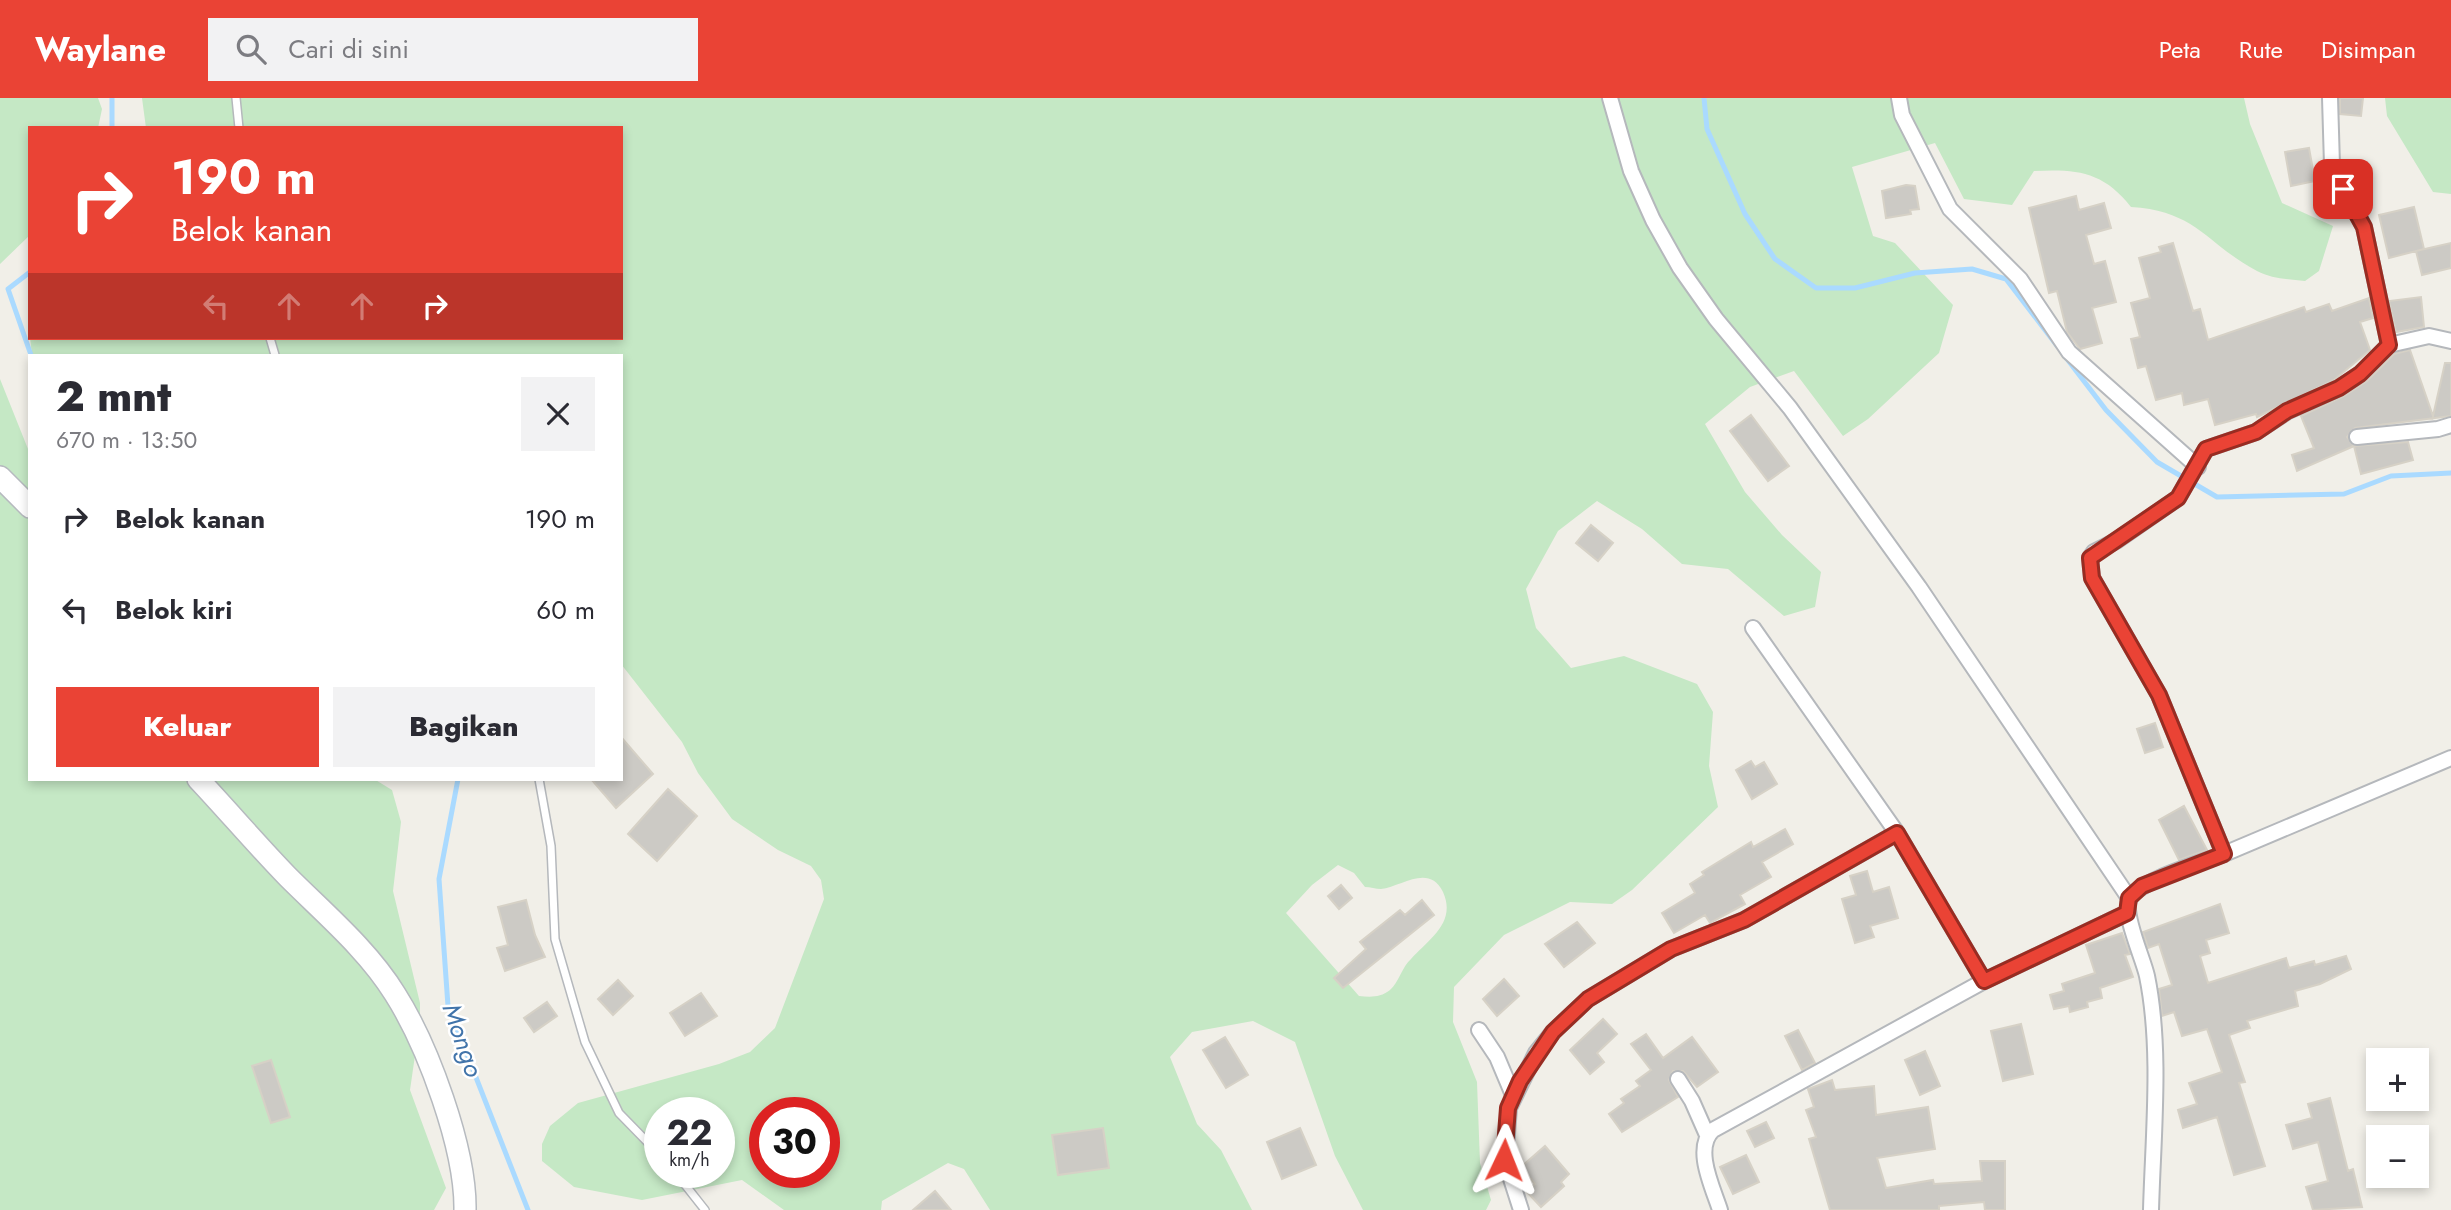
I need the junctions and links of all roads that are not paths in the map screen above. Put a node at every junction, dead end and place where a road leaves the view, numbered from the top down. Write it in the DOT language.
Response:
graph roads {
  1 [pos="236,98"];
  2 [pos="1610,98"];
  3 [pos="1899,98"];
  4 [pos="2330,98"];
  5 [pos="239,126"];
  6 [pos="2451,341"];
  7 [pos="2389,345"];
  8 [pos="2451,425"];
  9 [pos="2357,437"];
  10 [pos="2196,469"];
  11 [pos="0,477"];
  12 [pos="28,505"];
  13 [pos="1753,628"];
  14 [pos="2451,758"];
  15 [pos="200,781"];
  16 [pos="539,781"];
  17 [pos="1897,833"];
  18 [pos="2224,854"];
  19 [pos="2128,906"];
  20 [pos="1984,981"];
  21 [pos="1479,1030"];
  22 [pos="1678,1079"];
  23 [pos="1513,1095"];
  24 [pos="1706,1133"];
  25 [pos="644,1138"];
  26 [pos="688,1188"];
  27 [pos="465,1210"];
  28 [pos="705,1210"];
  29 [pos="1521,1210"];
  30 [pos="1720,1210"];
  31 [pos="2151,1210"];
  1 -- 5 [label="lane"];
  2 -- 19 [label="street"];
  3 -- 10 [label="street"];
  4 -- 7 [label="street"];
  6 -- 7 [label="street"];
  7 -- 10 [label="street"];
  8 -- 9 [label="street"];
  10 -- 18 [label="street"];
  11 -- 12 [label="street"];
  13 -- 17 [label="street"];
  14 -- 18 [label="street"];
  15 -- 27 [label="street"];
  16 -- 25 [label="lane"];
  17 -- 20 [label="street"];
  17 -- 23 [label="street"];
  18 -- 19 [label="street"];
  19 -- 20 [label="street"];
  19 -- 31 [label="street"];
  20 -- 24 [label="street"];
  21 -- 23 [label="street"];
  22 -- 24 [label="street"];
  23 -- 29 [label="street"];
  24 -- 30 [label="street"];
  26 -- 28 [label="lane"];
}
